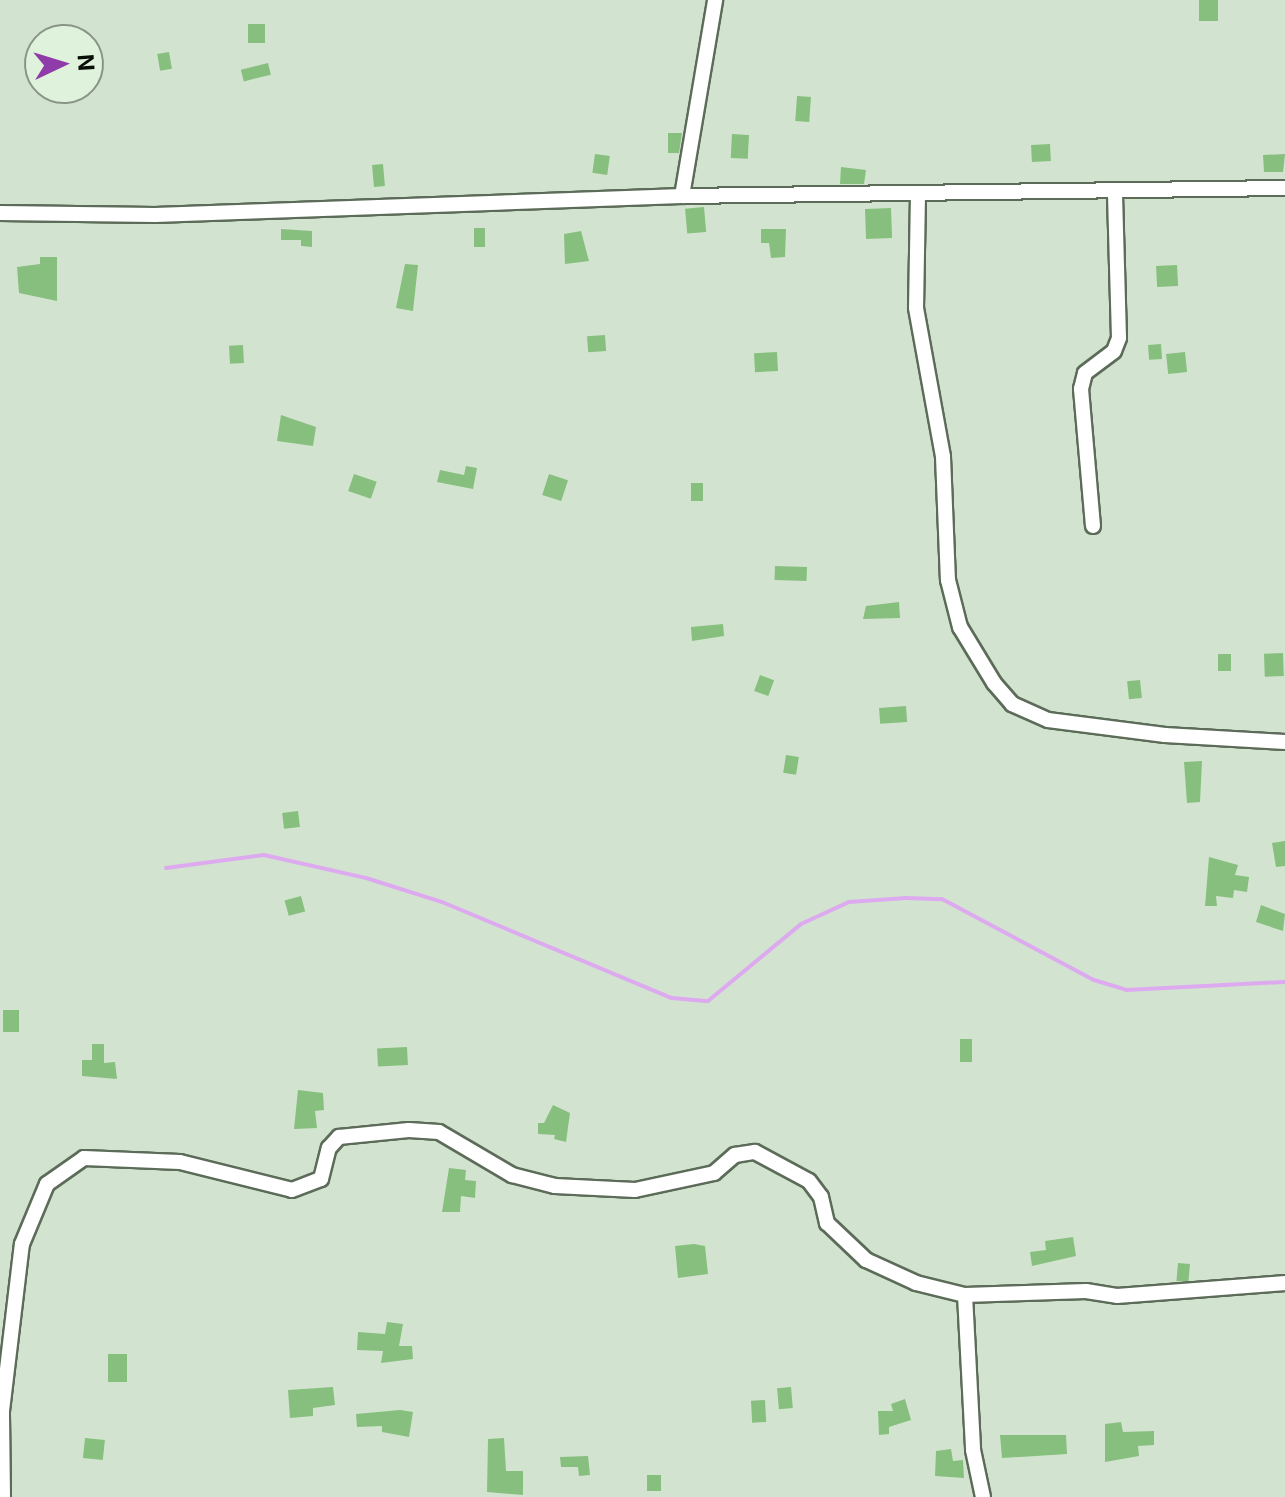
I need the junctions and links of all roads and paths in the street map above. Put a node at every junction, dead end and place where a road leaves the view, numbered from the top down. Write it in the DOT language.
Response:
graph roads {
  1 [pos="715,0"];
  2 [pos="1285,188"];
  3 [pos="1115,191"];
  4 [pos="918,195"];
  5 [pos="682,196"];
  6 [pos="0,213"];
  7 [pos="1093,526"];
  8 [pos="1285,742"];
  9 [pos="1285,1283"];
  10 [pos="965,1295"];
  11 [pos="3,1497"];
  12 [pos="983,1497"];
  1 -- 5 [label="street"];
  2 -- 3 [label="street"];
  3 -- 4 [label="street"];
  3 -- 7 [label="street"];
  4 -- 5 [label="street"];
  4 -- 8 [label="street"];
  5 -- 6 [label="street"];
  9 -- 10 [label="street"];
  10 -- 11 [label="street"];
  10 -- 12 [label="street"];
}
